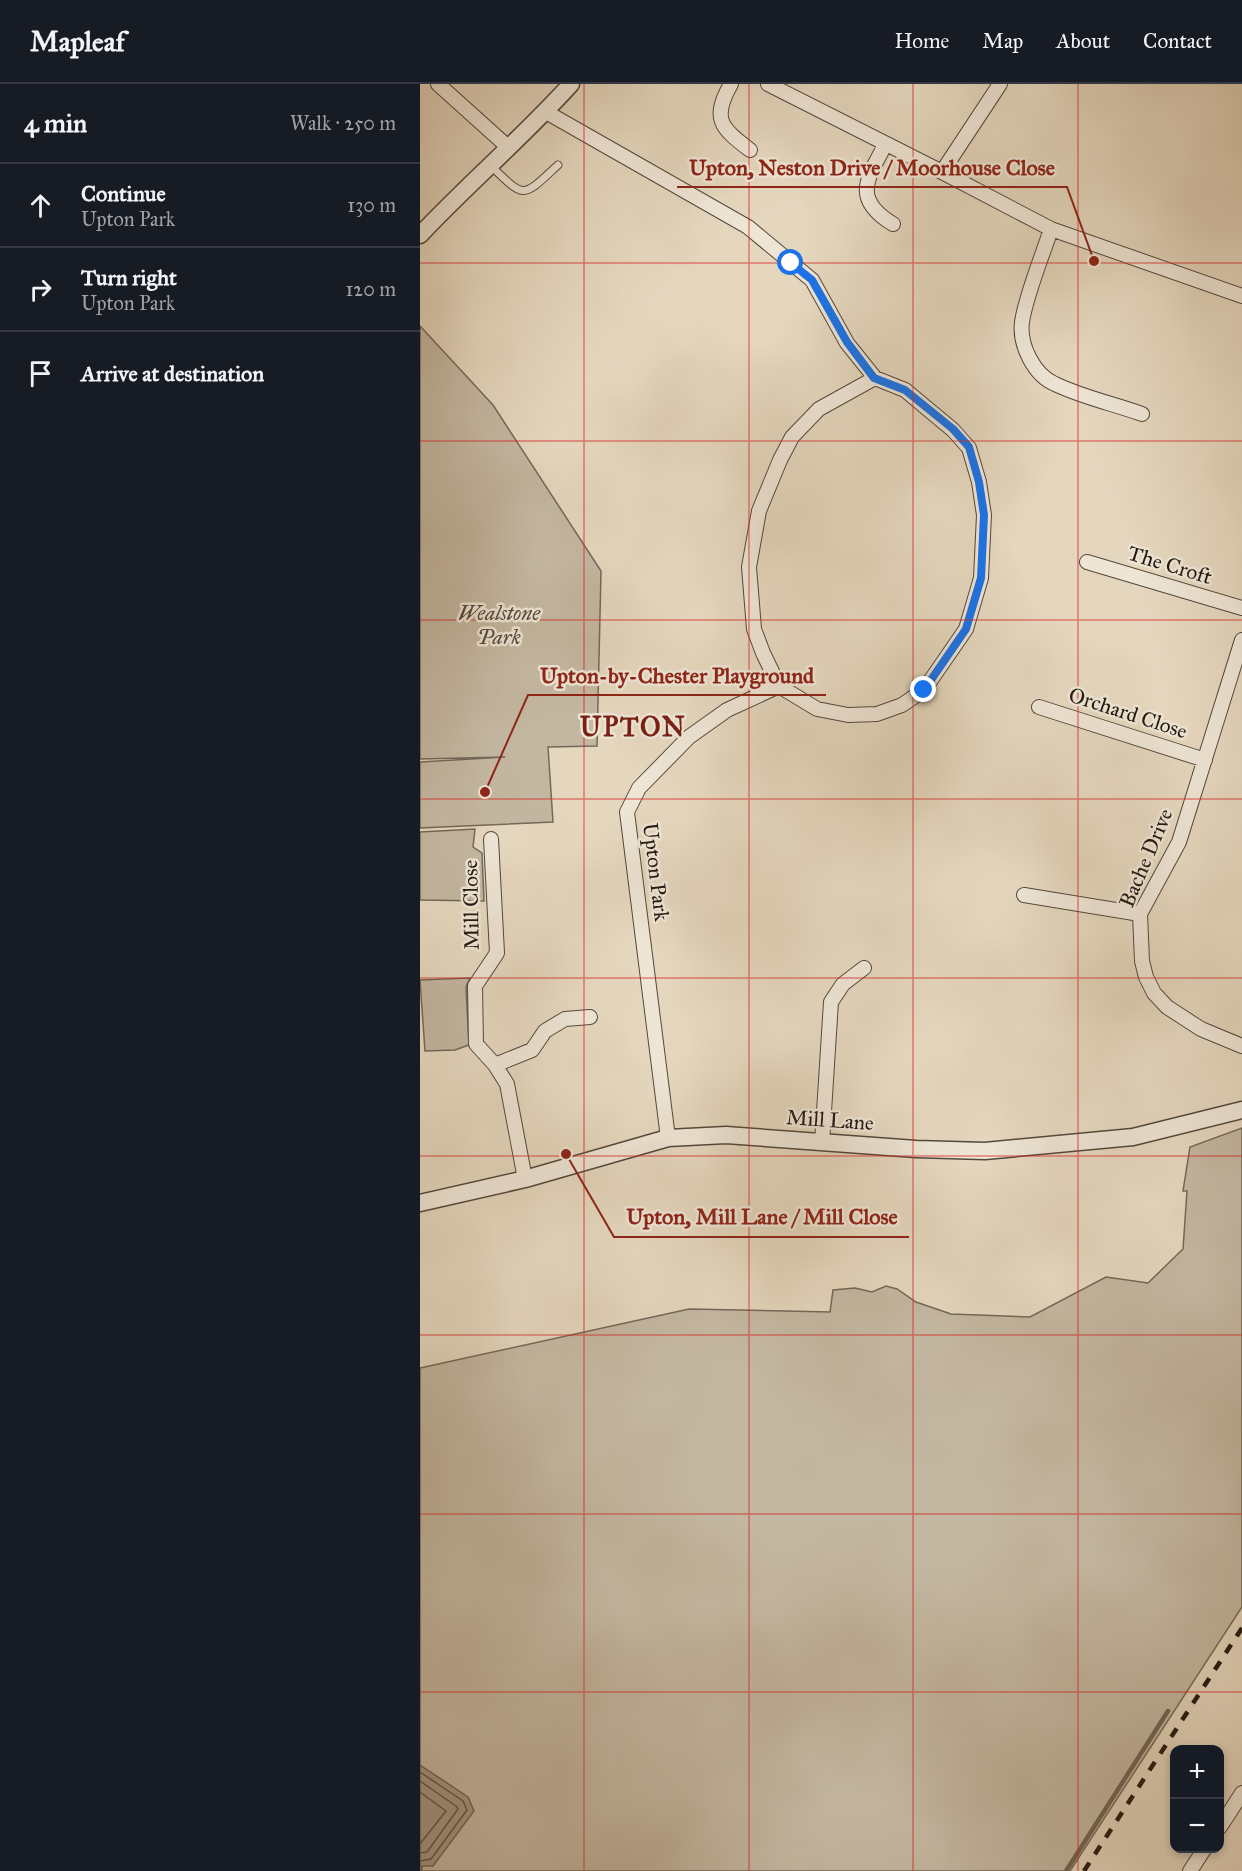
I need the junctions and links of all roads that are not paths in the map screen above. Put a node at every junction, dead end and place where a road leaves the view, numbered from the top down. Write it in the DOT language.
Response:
graph roads {
  1 [pos="438,84"];
  2 [pos="571,84"];
  3 [pos="731,84"];
  4 [pos="768,84"];
  5 [pos="1000,84"];
  6 [pos="546,112"];
  7 [pos="885,144"];
  8 [pos="508,147"];
  9 [pos="750,150"];
  10 [pos="490,165"];
  11 [pos="558,165"];
  12 [pos="942,172"];
  13 [pos="894,224"];
  14 [pos="1051,230"];
  15 [pos="420,235"];
  16 [pos="1242,296"];
  17 [pos="874,378"];
  18 [pos="1143,414"];
  19 [pos="1087,562"];
  20 [pos="1242,608"];
  21 [pos="1242,640"];
  22 [pos="779,686"];
  23 [pos="1039,707"];
  24 [pos="1204,760"];
  25 [pos="491,839"];
  26 [pos="1024,895"];
  27 [pos="1140,914"];
  28 [pos="864,968"];
  29 [pos="590,1017"];
  30 [pos="1242,1046"];
  31 [pos="495,1065"];
  32 [pos="1242,1110"];
  33 [pos="668,1138"];
  34 [pos="822,1143"];
  35 [pos="525,1179"];
  36 [pos="420,1203"];
  37 [pos="1242,1792"];
  38 [pos="1224,1821"];
  39 [pos="1202,1853"];
  40 [pos="1190,1871"];
  1 -- 8 [label="street"];
  2 -- 6 [label="street"];
  3 -- 9 [label="street"];
  4 -- 7 [label="street"];
  5 -- 12 [label="street"];
  6 -- 8 [label="street"];
  6 -- 17 [label="street"];
  7 -- 12 [label="street"];
  7 -- 13 [label="street"];
  8 -- 10 [label="street"];
  10 -- 11 [label="lane"];
  10 -- 15 [label="street"];
  12 -- 14 [label="street"];
  14 -- 16 [label="street"];
  14 -- 18 [label="street"];
  17 -- 22 [label="street"];
  17 -- 22 [label="street"];
  19 -- 20 [label="street, The Croft"];
  21 -- 24 [label="street, Bache Drive"];
  22 -- 33 [label="street, Upton Park"];
  23 -- 24 [label="street, Orchard Close"];
  24 -- 27 [label="street, Bache Drive"];
  25 -- 31 [label="street, Mill Close"];
  26 -- 27 [label="street"];
  27 -- 30 [label="street, Bache Drive"];
  28 -- 34 [label="street"];
  29 -- 31 [label="street"];
  31 -- 35 [label="street, Mill Close"];
  32 -- 34 [label="street, Mill Lane"];
  33 -- 34 [label="street, Mill Lane"];
  33 -- 35 [label="street, Mill Lane"];
  35 -- 36 [label="street, Mill Lane"];
  37 -- 38 [label="street"];
  39 -- 40 [label="street"];
}
